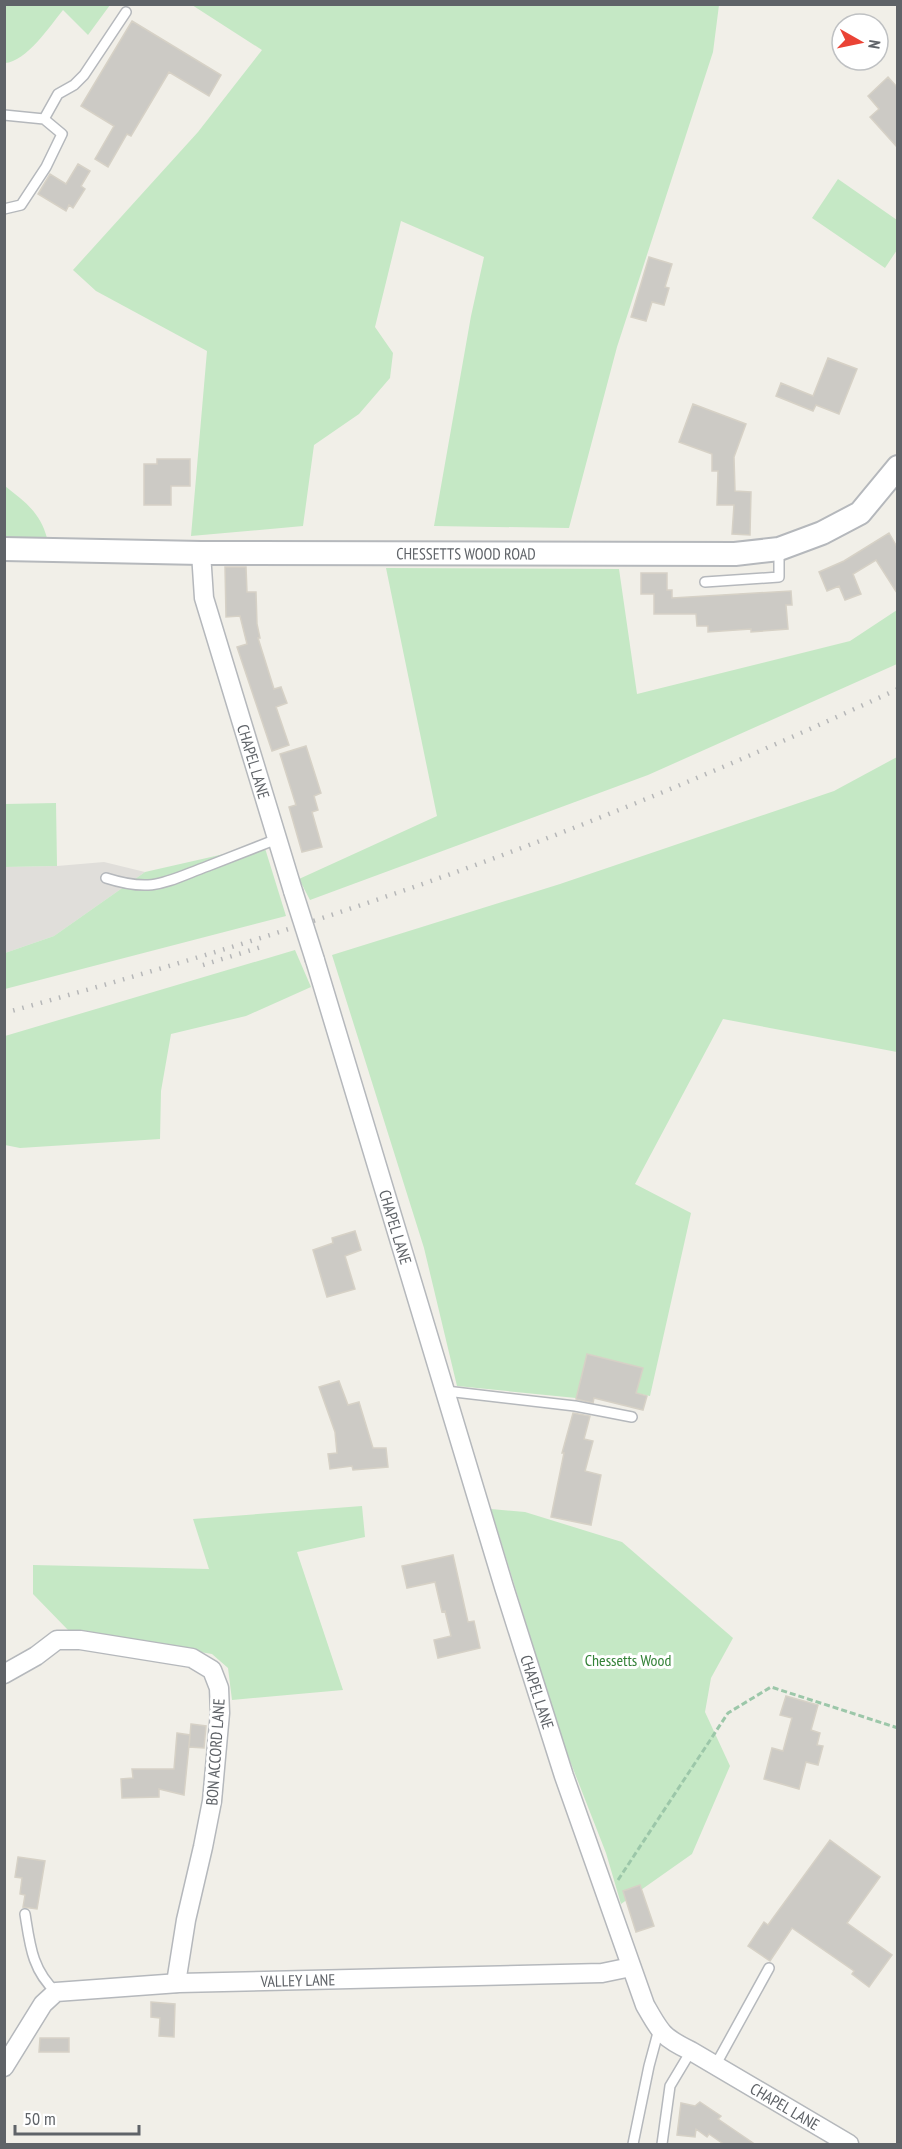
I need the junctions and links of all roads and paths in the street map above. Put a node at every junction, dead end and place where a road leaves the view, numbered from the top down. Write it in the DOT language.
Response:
graph roads {
  1 [pos="126,12"];
  2 [pos="4,115"];
  3 [pos="44,119"];
  4 [pos="4,209"];
  5 [pos="897,468"];
  6 [pos="4,549"];
  7 [pos="779,549"];
  8 [pos="201,553"];
  9 [pos="705,582"];
  10 [pos="277,839"];
  11 [pos="106,878"];
  12 [pos="446,1391"];
  13 [pos="632,1417"];
  14 [pos="4,1674"];
  15 [pos="897,1728"];
  16 [pos="607,1897"];
  17 [pos="25,1914"];
  18 [pos="631,1967"];
  19 [pos="769,1968"];
  20 [pos="176,1983"];
  21 [pos="56,1992"];
  22 [pos="659,2029"];
  23 [pos="691,2051"];
  24 [pos="715,2066"];
  25 [pos="4,2067"];
  26 [pos="633,2145"];
  27 [pos="662,2145"];
  28 [pos="849,2145"];
  1 -- 3 [label="lane"];
  2 -- 3 [label="lane"];
  3 -- 4 [label="lane"];
  5 -- 7 [label="street, CHESSETTS WOOD ROAD"];
  6 -- 8 [label="street, CHESSETTS WOOD ROAD"];
  7 -- 8 [label="street, CHESSETTS WOOD ROAD"];
  7 -- 9 [label="lane"];
  8 -- 10 [label="street, CHAPEL LANE"];
  10 -- 11 [label="lane"];
  10 -- 12 [label="street, CHAPEL LANE, bridge"];
  12 -- 13 [label="lane"];
  12 -- 16 [label="street, CHAPEL LANE"];
  14 -- 20 [label="street, BON ACCORD LANE"];
  15 -- 16 [label="path"];
  16 -- 18 [label="street, CHAPEL LANE"];
  17 -- 21 [label="lane"];
  18 -- 20 [label="street, VALLEY LANE"];
  18 -- 22 [label="street, CHAPEL LANE"];
  19 -- 24 [label="lane"];
  20 -- 21 [label="street, VALLEY LANE"];
  21 -- 25 [label="street"];
  22 -- 23 [label="street, CHAPEL LANE"];
  22 -- 26 [label="lane"];
  23 -- 24 [label="street, CHAPEL LANE"];
  23 -- 27 [label="lane"];
  24 -- 28 [label="street, CHAPEL LANE"];
}
